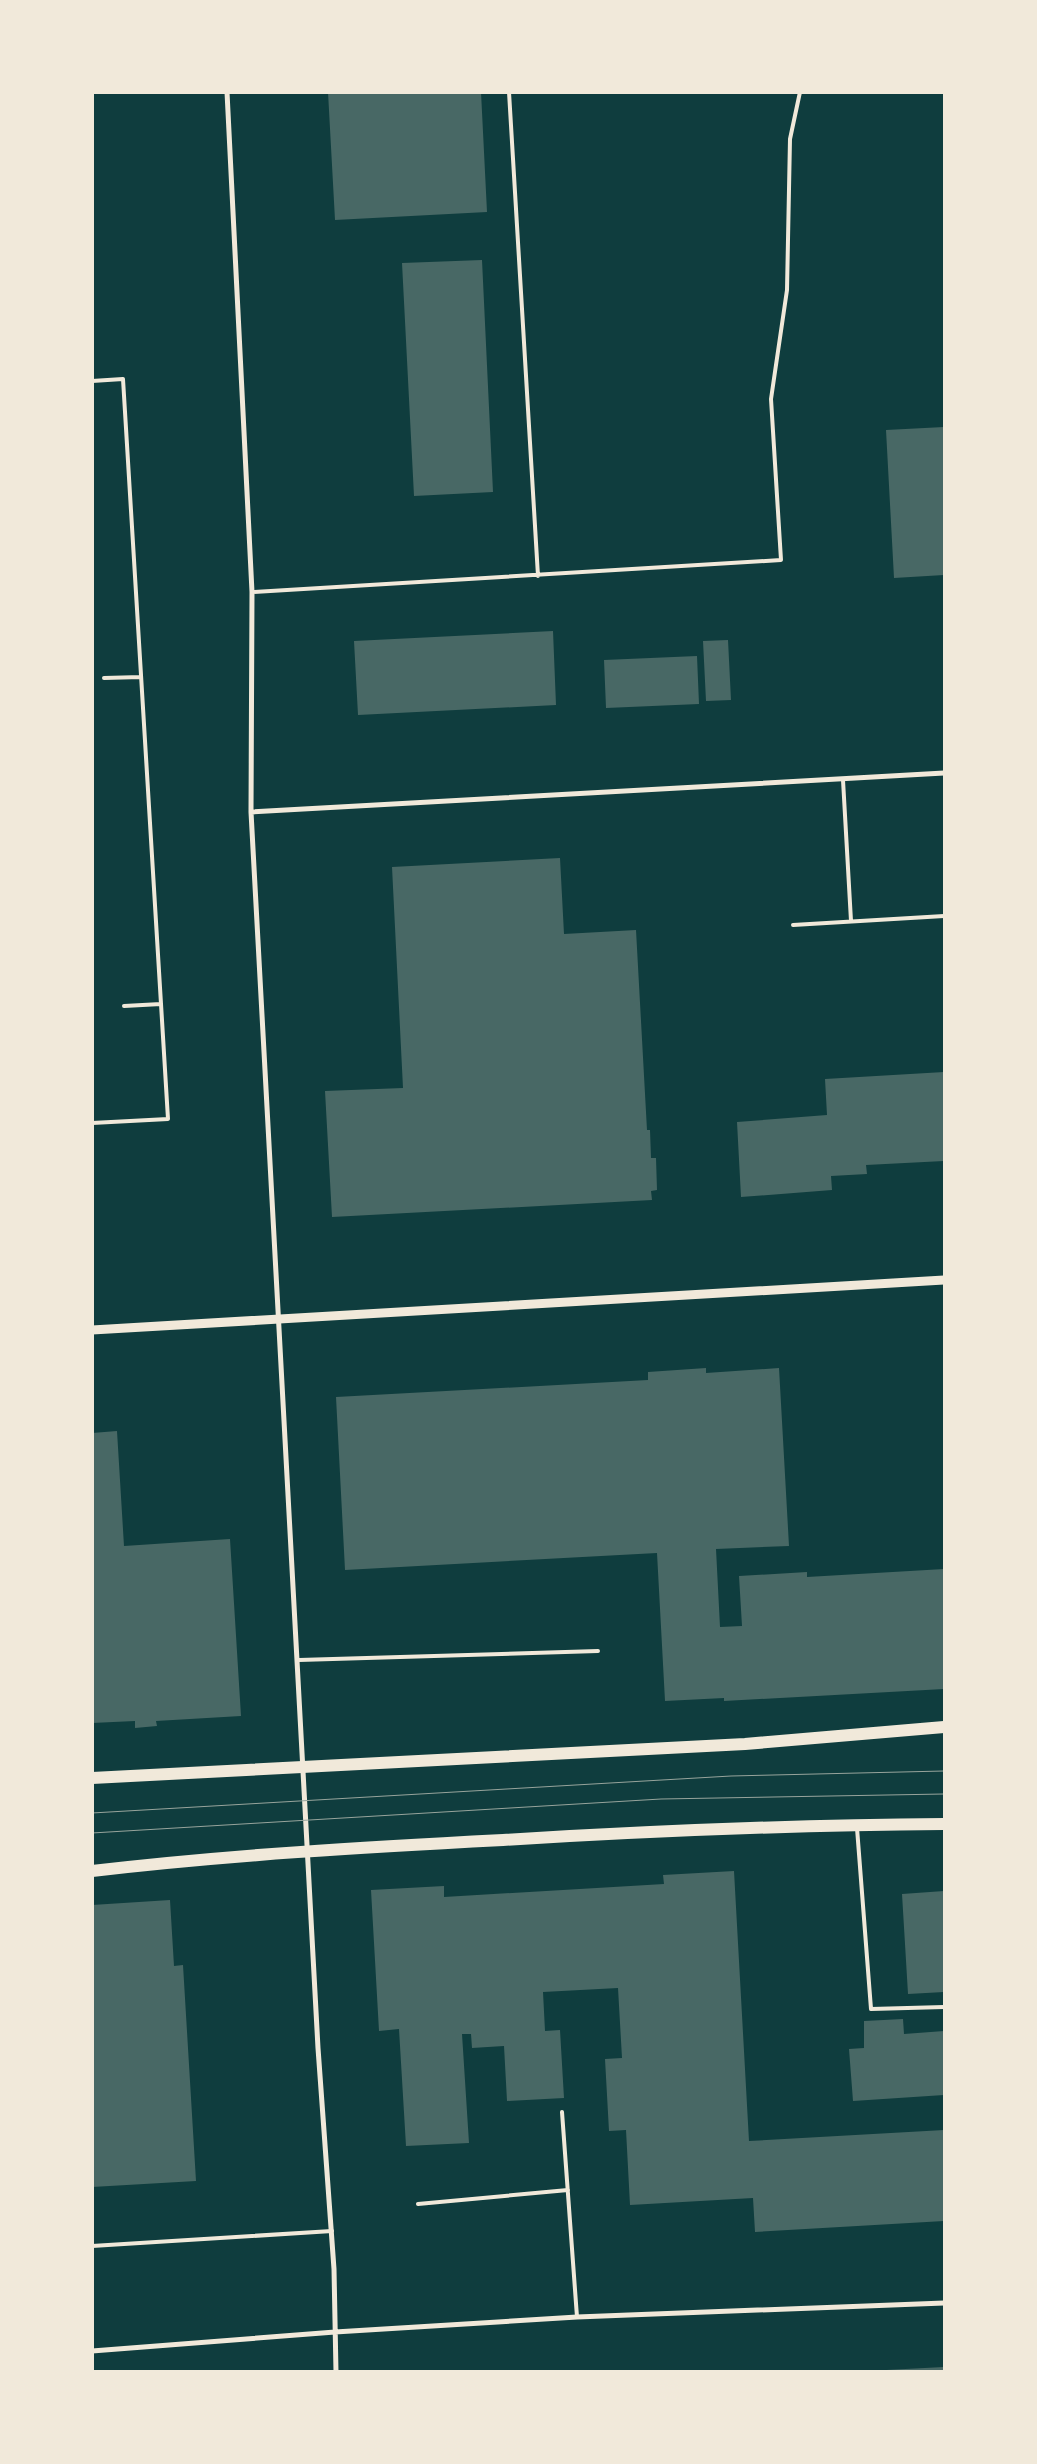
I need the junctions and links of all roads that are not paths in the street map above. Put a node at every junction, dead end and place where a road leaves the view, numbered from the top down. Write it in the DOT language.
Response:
graph roads {
  1 [pos="227,92"];
  2 [pos="509,92"];
  3 [pos="800,92"];
  4 [pos="92,381"];
  5 [pos="538,576"];
  6 [pos="252,592"];
  7 [pos="141,677"];
  8 [pos="104,678"];
  9 [pos="944,773"];
  10 [pos="843,780"];
  11 [pos="251,812"];
  12 [pos="944,916"];
  13 [pos="851,921"];
  14 [pos="793,925"];
  15 [pos="161,1004"];
  16 [pos="124,1006"];
  17 [pos="92,1123"];
  18 [pos="944,1280"];
  19 [pos="280,1320"];
  20 [pos="92,1330"];
  21 [pos="598,1651"];
  22 [pos="299,1660"];
  23 [pos="944,1727"];
  24 [pos="305,1768"];
  25 [pos="92,1778"];
  26 [pos="857,1824"];
  27 [pos="944,1824"];
  28 [pos="307,1850"];
  29 [pos="92,1871"];
  30 [pos="944,2007"];
  31 [pos="562,2112"];
  32 [pos="568,2190"];
  33 [pos="418,2204"];
  34 [pos="332,2231"];
  35 [pos="92,2246"];
  36 [pos="944,2303"];
  37 [pos="577,2317"];
  38 [pos="335,2332"];
  39 [pos="92,2351"];
  40 [pos="336,2372"];
  1 -- 6 [label="street"];
  2 -- 5 [label="lane"];
  3 -- 5 [label="lane"];
  4 -- 7 [label="lane"];
  5 -- 6 [label="lane"];
  6 -- 11 [label="street"];
  7 -- 8 [label="lane"];
  7 -- 15 [label="lane"];
  9 -- 10 [label="street"];
  10 -- 11 [label="street"];
  10 -- 13 [label="lane"];
  11 -- 19 [label="street"];
  12 -- 13 [label="lane"];
  13 -- 14 [label="lane"];
  15 -- 16 [label="lane"];
  15 -- 17 [label="lane"];
  18 -- 19 [label="street"];
  19 -- 20 [label="street"];
  19 -- 22 [label="street"];
  21 -- 22 [label="lane"];
  22 -- 24 [label="street"];
  23 -- 24 [label="main road"];
  24 -- 25 [label="main road"];
  24 -- 28 [label="street"];
  26 -- 27 [label="main road"];
  26 -- 28 [label="main road"];
  26 -- 30 [label="lane"];
  28 -- 29 [label="main road"];
  28 -- 34 [label="street"];
  31 -- 32 [label="lane"];
  32 -- 33 [label="lane"];
  32 -- 37 [label="lane"];
  34 -- 35 [label="lane"];
  34 -- 38 [label="street"];
  36 -- 37 [label="street"];
  37 -- 38 [label="street"];
  38 -- 39 [label="street"];
  38 -- 40 [label="street"];
}
